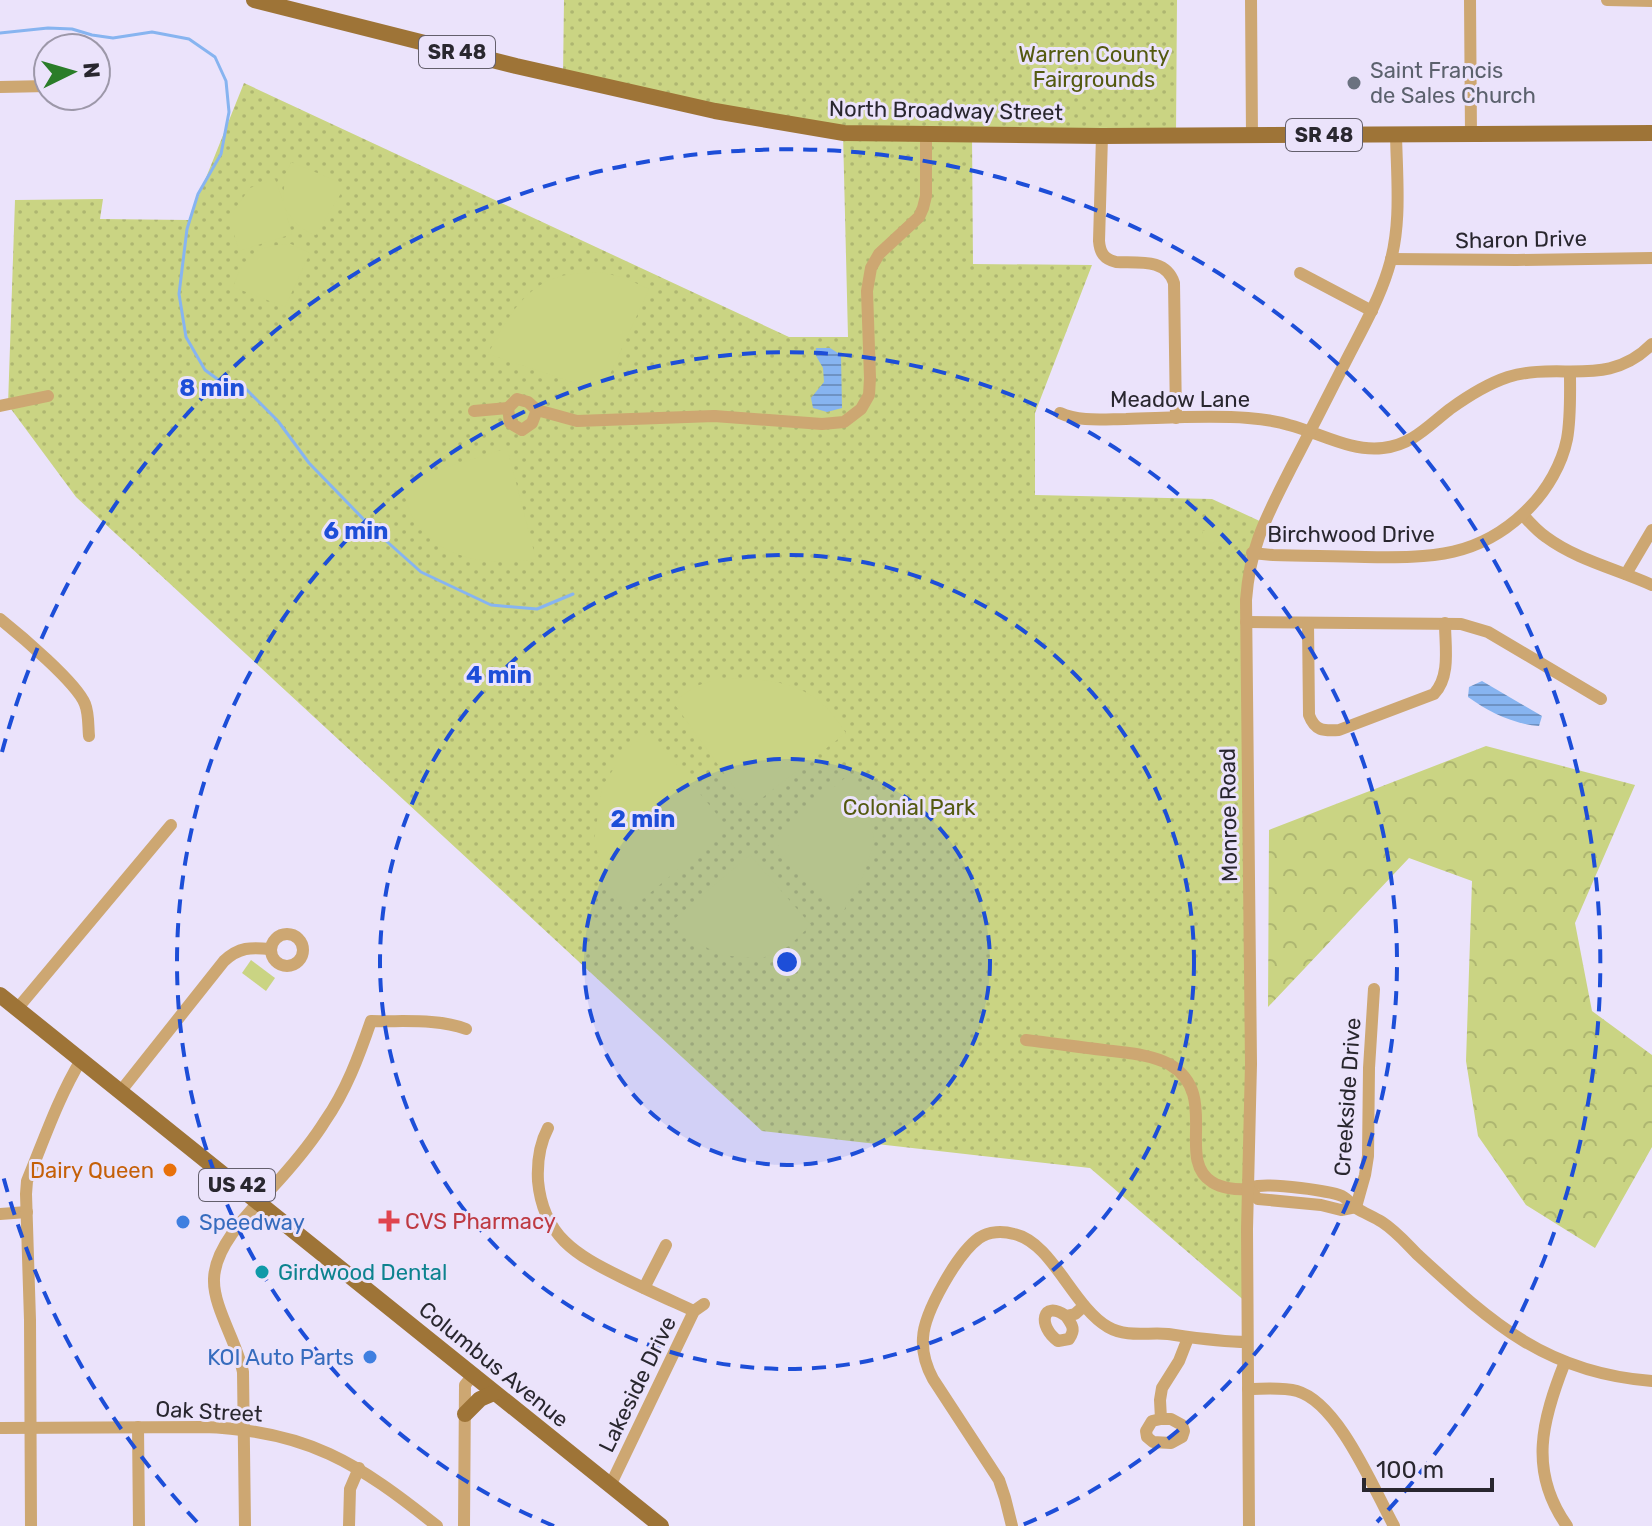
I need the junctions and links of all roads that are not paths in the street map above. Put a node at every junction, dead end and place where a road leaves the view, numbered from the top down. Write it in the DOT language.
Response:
graph roads {
  1 [pos="254,0"];
  2 [pos="1251,0"];
  3 [pos="1470,0"];
  4 [pos="1607,0"];
  5 [pos="1652,1"];
  6 [pos="32,86"];
  7 [pos="0,87"];
  8 [pos="1652,133"];
  9 [pos="926,135"];
  10 [pos="1396,135"];
  11 [pos="1471,135"];
  12 [pos="1102,136"];
  13 [pos="1252,136"];
  14 [pos="1652,258"];
  15 [pos="1391,259"];
  16 [pos="1300,273"];
  17 [pos="1372,311"];
  18 [pos="1652,344"];
  19 [pos="1570,372"];
  20 [pos="48,396"];
  21 [pos="0,406"];
  22 [pos="508,408"];
  23 [pos="537,410"];
  24 [pos="474,411"];
  25 [pos="1060,413"];
  26 [pos="1176,418"];
  27 [pos="1310,432"];
  28 [pos="1523,515"];
  29 [pos="1652,530"];
  30 [pos="1252,553"];
  31 [pos="1626,574"];
  32 [pos="1652,585"];
  33 [pos="0,619"];
  34 [pos="1246,622"];
  35 [pos="1308,623"];
  36 [pos="1445,623"];
  37 [pos="1601,699"];
  38 [pos="89,736"];
  39 [pos="171,825"];
  40 [pos="270,949"];
  41 [pos="1374,989"];
  42 [pos="0,995"];
  43 [pos="17,1009"];
  44 [pos="466,1029"];
  45 [pos="1026,1040"];
  46 [pos="81,1060"];
  47 [pos="120,1092"];
  48 [pos="548,1128"];
  49 [pos="1248,1189"];
  50 [pos="258,1202"];
  51 [pos="1356,1207"];
  52 [pos="27,1212"];
  53 [pos="0,1214"];
  54 [pos="666,1245"];
  55 [pos="644,1288"];
  56 [pos="1084,1306"];
  57 [pos="1066,1316"];
  58 [pos="1188,1338"];
  59 [pos="1247,1342"];
  60 [pos="1565,1362"];
  61 [pos="473,1375"];
  62 [pos="1652,1381"];
  63 [pos="1248,1389"];
  64 [pos="494,1393"];
  65 [pos="465,1414"];
  66 [pos="1161,1419"];
  67 [pos="138,1427"];
  68 [pos="0,1428"];
  69 [pos="30,1428"];
  70 [pos="244,1429"];
  71 [pos="359,1468"];
  72 [pos="610,1486"];
  73 [pos="31,1526"];
  74 [pos="139,1526"];
  75 [pos="245,1526"];
  76 [pos="349,1526"];
  77 [pos="437,1526"];
  78 [pos="464,1526"];
  79 [pos="661,1526"];
  80 [pos="1012,1526"];
  81 [pos="1249,1526"];
  82 [pos="1394,1526"];
  83 [pos="1567,1526"];
  1 -- 9 [label="main road, North Broadway Street / SR 48"];
  2 -- 13 [label="street"];
  3 -- 11 [label="street"];
  4 -- 5 [label="street"];
  6 -- 7 [label="street"];
  8 -- 11 [label="main road, North Broadway Street / SR 48"];
  9 -- 12 [label="main road, North Broadway Street / SR 48"];
  9 -- 23 [label="street"];
  10 -- 11 [label="main road, North Broadway Street / SR 48"];
  10 -- 13 [label="main road, North Broadway Street / SR 48"];
  10 -- 15 [label="street, Monroe Road"];
  12 -- 13 [label="main road, North Broadway Street / SR 48"];
  12 -- 26 [label="street"];
  14 -- 15 [label="street, Sharon Drive"];
  15 -- 17 [label="street, Monroe Road"];
  16 -- 17 [label="street"];
  17 -- 27 [label="street, Monroe Road"];
  18 -- 19 [label="street, Meadow Lane"];
  19 -- 27 [label="street, Meadow Lane"];
  19 -- 28 [label="street, Birchwood Drive"];
  20 -- 21 [label="street"];
  22 -- 23 [label="street"];
  22 -- 23 [label="street"];
  22 -- 24 [label="street"];
  25 -- 26 [label="street, Meadow Lane"];
  26 -- 27 [label="street, Meadow Lane"];
  27 -- 30 [label="street, Monroe Road"];
  28 -- 30 [label="street, Birchwood Drive"];
  28 -- 31 [label="street"];
  29 -- 31 [label="street"];
  30 -- 34 [label="street, Monroe Road"];
  31 -- 32 [label="street"];
  33 -- 38 [label="street"];
  34 -- 35 [label="street"];
  34 -- 49 [label="street, Monroe Road"];
  35 -- 36 [label="street"];
  35 -- 36 [label="street"];
  36 -- 37 [label="street"];
  39 -- 43 [label="street"];
  40 -- 47 [label="street"];
  41 -- 51 [label="street, Creekside Drive"];
  42 -- 43 [label="main road, Columbus Avenue / US 42"];
  43 -- 46 [label="main road, Columbus Avenue / US 42"];
  44 -- 50 [label="street"];
  45 -- 49 [label="street"];
  46 -- 47 [label="main road, Columbus Avenue / US 42"];
  46 -- 52 [label="street"];
  47 -- 50 [label="main road, Columbus Avenue / US 42"];
  48 -- 55 [label="street"];
  49 -- 51 [label="street"];
  49 -- 59 [label="street, Monroe Road"];
  50 -- 61 [label="main road, Columbus Avenue / US 42"];
  50 -- 70 [label="street"];
  51 -- 60 [label="street"];
  52 -- 53 [label="street"];
  52 -- 69 [label="street"];
  54 -- 55 [label="street"];
  55 -- 72 [label="street, Lakeside Drive"];
  56 -- 57 [label="street"];
  56 -- 58 [label="street"];
  56 -- 80 [label="street"];
  58 -- 59 [label="street"];
  58 -- 66 [label="street"];
  59 -- 63 [label="street, Monroe Road"];
  60 -- 62 [label="street"];
  60 -- 83 [label="street"];
  61 -- 64 [label="main road, Columbus Avenue / US 42"];
  61 -- 65 [label="street"];
  63 -- 81 [label="street, Monroe Road"];
  63 -- 82 [label="street"];
  64 -- 65 [label="main road"];
  64 -- 72 [label="main road, Columbus Avenue / US 42"];
  65 -- 78 [label="street"];
  67 -- 69 [label="street, Oak Street"];
  67 -- 70 [label="street, Oak Street"];
  67 -- 74 [label="street"];
  68 -- 69 [label="street, Oak Street"];
  69 -- 73 [label="street"];
  70 -- 71 [label="street, Oak Street"];
  70 -- 75 [label="street"];
  71 -- 76 [label="street"];
  71 -- 77 [label="street, Oak Street"];
  72 -- 79 [label="main road, Columbus Avenue / US 42"];
}
